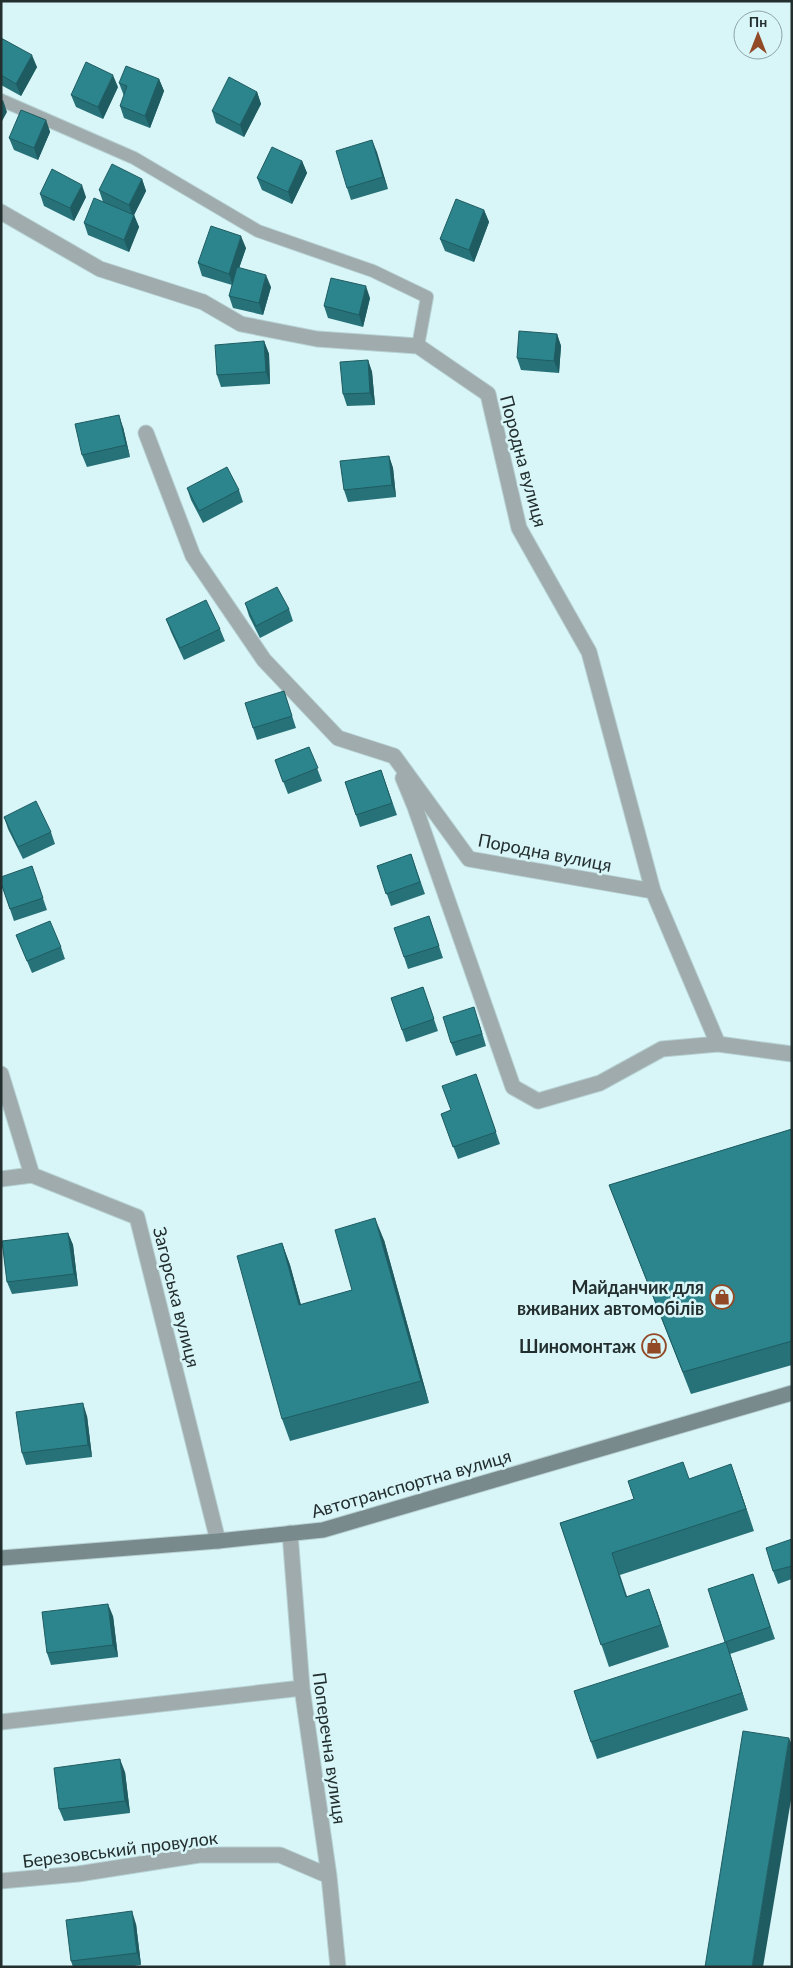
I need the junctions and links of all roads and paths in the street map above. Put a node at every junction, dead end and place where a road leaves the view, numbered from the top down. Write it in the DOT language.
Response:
graph roads {
  1 [pos="1,100"];
  2 [pos="1,212"];
  3 [pos="418,346"];
  4 [pos="146,433"];
  5 [pos="394,756"];
  6 [pos="653,891"];
  7 [pos="718,1044"];
  8 [pos="792,1054"];
  9 [pos="1,1074"];
  10 [pos="32,1175"];
  11 [pos="1,1179"];
  12 [pos="792,1394"];
  13 [pos="290,1533"];
  14 [pos="218,1541"];
  15 [pos="1,1558"];
  16 [pos="302,1688"];
  17 [pos="1,1722"];
  18 [pos="329,1876"];
  19 [pos="1,1881"];
  20 [pos="338,1967"];
  1 -- 3 [label="lane"];
  2 -- 3 [label="street"];
  3 -- 6 [label="street, Породна вулиця"];
  4 -- 5 [label="street"];
  5 -- 6 [label="street, Породна вулиця"];
  5 -- 7 [label="street"];
  6 -- 7 [label="street, Породна вулиця"];
  7 -- 8 [label="street"];
  9 -- 10 [label="street"];
  10 -- 11 [label="street"];
  10 -- 14 [label="street, Загорська вулиця"];
  12 -- 13 [label="main road, Автотранспортна вулиця"];
  13 -- 14 [label="main road, Автотранспортна вулиця"];
  13 -- 16 [label="street, Поперечна вулиця"];
  14 -- 15 [label="main road, Автотранспортна вулиця"];
  16 -- 17 [label="street"];
  16 -- 18 [label="street, Поперечна вулиця"];
  18 -- 19 [label="street, Березовський провулок"];
  18 -- 20 [label="street, Поперечна вулиця"];
}
